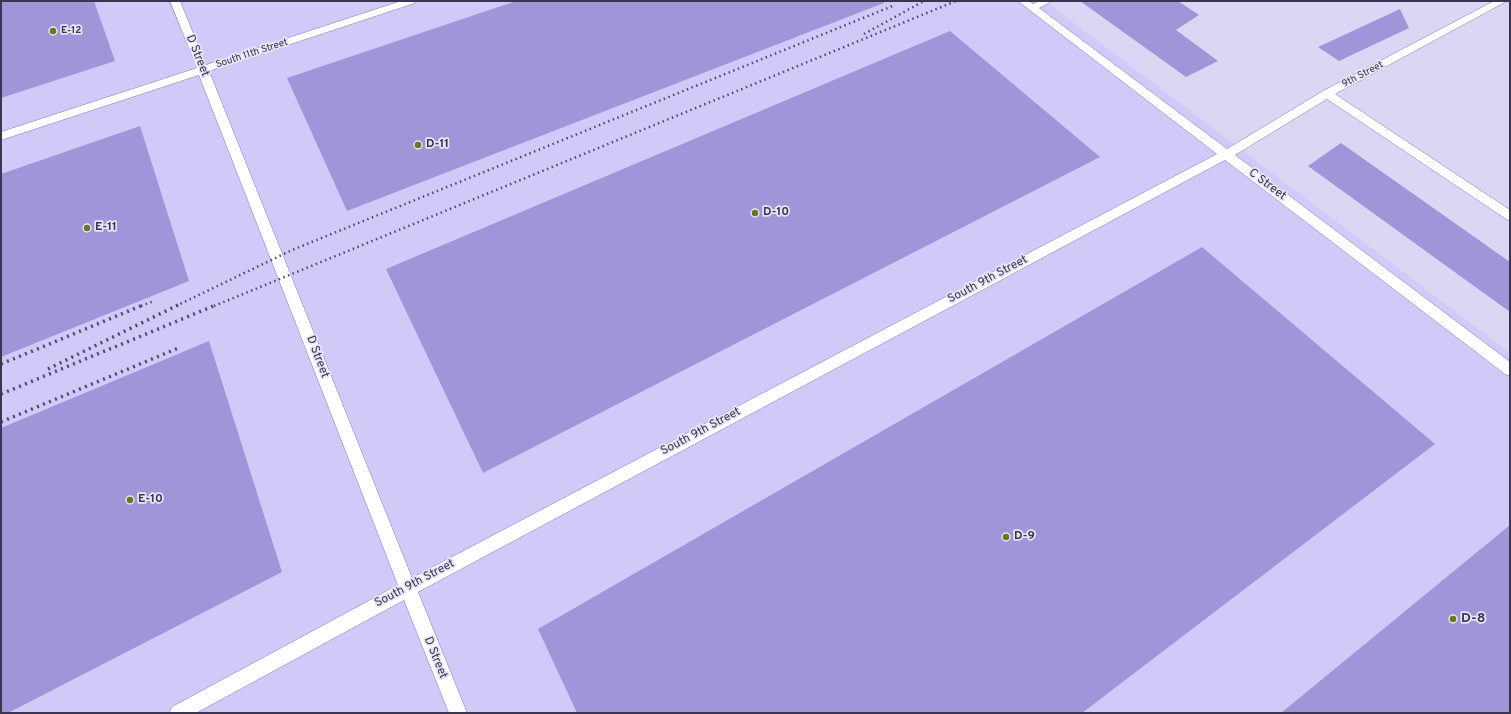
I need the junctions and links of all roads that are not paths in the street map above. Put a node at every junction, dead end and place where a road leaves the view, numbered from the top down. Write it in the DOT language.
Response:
graph roads {
  1 [pos="175,1"];
  2 [pos="411,1"];
  3 [pos="1047,1"];
  4 [pos="1502,1"];
  5 [pos="1028,4"];
  6 [pos="203,70"];
  7 [pos="1327,94"];
  8 [pos="1,136"];
  9 [pos="1226,154"];
  10 [pos="1510,216"];
  11 [pos="1510,370"];
  12 [pos="406,589"];
  13 [pos="178,713"];
  14 [pos="458,713"];
  1 -- 6 [label="lane, D Street"];
  2 -- 6 [label="lane, South 11th Street"];
  3 -- 5 [label="lane"];
  4 -- 7 [label="lane, 9th Street"];
  5 -- 9 [label="lane, C Street"];
  6 -- 8 [label="lane, South 11th Street"];
  6 -- 12 [label="lane, D Street"];
  7 -- 9 [label="lane, 9th Street"];
  7 -- 10 [label="lane"];
  9 -- 11 [label="lane, C Street"];
  9 -- 12 [label="lane, South 9th Street"];
  12 -- 13 [label="lane, South 9th Street"];
  12 -- 14 [label="lane, D Street"];
}
